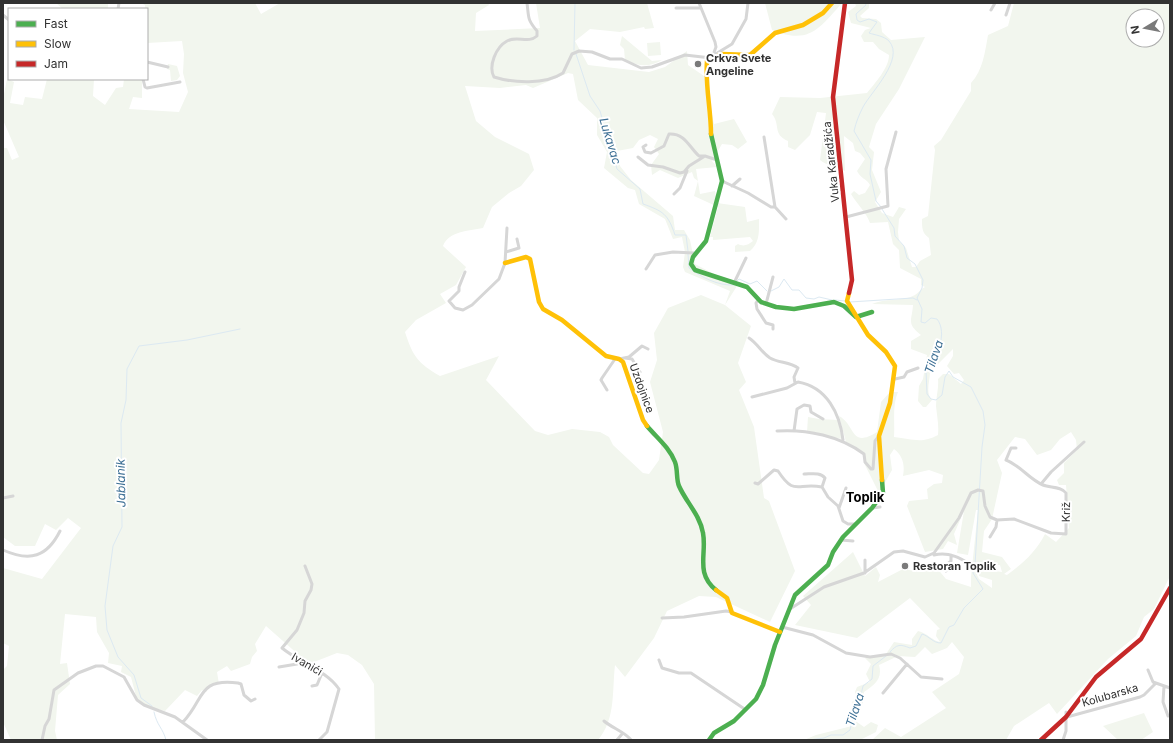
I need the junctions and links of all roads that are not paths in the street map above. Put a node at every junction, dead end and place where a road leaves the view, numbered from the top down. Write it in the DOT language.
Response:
graph roads {
  1 [pos="526,3"];
  2 [pos="699,3"];
  3 [pos="748,3"];
  4 [pos="832,3"];
  5 [pos="845,3"];
  6 [pos="995,3"];
  7 [pos="1010,3"];
  8 [pos="676,8"];
  9 [pos="700,8"];
  10 [pos="991,10"];
  11 [pos="1006,15"];
  12 [pos="711,58"];
  13 [pos="148,62"];
  14 [pos="168,66"];
  15 [pos="143,80"];
  16 [pos="180,82"];
  17 [pos="896,132"];
  18 [pos="764,137"];
  19 [pos="646,145"];
  20 [pos="705,156"];
  21 [pos="638,157"];
  22 [pos="717,160"];
  23 [pos="687,171"];
  24 [pos="740,179"];
  25 [pos="722,181"];
  26 [pos="732,186"];
  27 [pos="674,194"];
  28 [pos="775,207"];
  29 [pos="846,217"];
  30 [pos="786,219"];
  31 [pos="507,228"];
  32 [pos="517,239"];
  33 [pos="506,252"];
  34 [pos="690,253"];
  35 [pos="746,258"];
  36 [pos="505,263"];
  37 [pos="646,269"];
  38 [pos="465,272"];
  39 [pos="773,278"];
  40 [pos="734,283"];
  41 [pos="758,300"];
  42 [pos="766,304"];
  43 [pos="872,312"];
  44 [pos="856,317"];
  45 [pos="773,329"];
  46 [pos="749,338"];
  47 [pos="648,349"];
  48 [pos="625,358"];
  49 [pos="617,359"];
  50 [pos="918,368"];
  51 [pos="640,372"];
  52 [pos="894,379"];
  53 [pos="795,383"];
  54 [pos="607,390"];
  55 [pos="752,397"];
  56 [pos="823,419"];
  57 [pos="777,431"];
  58 [pos="794,431"];
  59 [pos="879,436"];
  60 [pos="843,440"];
  61 [pos="1084,442"];
  62 [pos="1016,448"];
  63 [pos="804,474"];
  64 [pos="755,483"];
  65 [pos="1041,484"];
  66 [pos="822,487"];
  67 [pos="846,488"];
  68 [pos="12,496"];
  69 [pos="3,498"];
  70 [pos="880,507"];
  71 [pos="839,508"];
  72 [pos="872,508"];
  73 [pos="997,520"];
  74 [pos="855,524"];
  75 [pos="60,531"];
  76 [pos="990,538"];
  77 [pos="841,540"];
  78 [pos="853,541"];
  79 [pos="3,550"];
  80 [pos="951,555"];
  81 [pos="930,556"];
  82 [pos="865,560"];
  83 [pos="869,562"];
  84 [pos="865,564"];
  85 [pos="305,566"];
  86 [pos="980,570"];
  87 [pos="946,571"];
  88 [pos="865,573"];
  89 [pos="1170,588"];
  90 [pos="788,610"];
  91 [pos="732,613"];
  92 [pos="662,618"];
  93 [pos="781,630"];
  94 [pos="659,660"];
  95 [pos="303,663"];
  96 [pos="907,664"];
  97 [pos="279,667"];
  98 [pos="1148,670"];
  99 [pos="322,673"];
  100 [pos="942,679"];
  101 [pos="1155,684"];
  102 [pos="312,686"];
  103 [pos="1164,686"];
  104 [pos="1170,688"];
  105 [pos="883,693"];
  106 [pos="255,699"];
  107 [pos="746,710"];
  108 [pos="1066,715"];
  109 [pos="1168,716"];
  110 [pos="604,721"];
  111 [pos="183,722"];
  112 [pos="622,734"];
  113 [pos="42,740"];
  114 [pos="207,740"];
  115 [pos="319,740"];
  116 [pos="618,740"];
  117 [pos="631,740"];
  118 [pos="709,740"];
  119 [pos="1041,740"];
  120 [pos="1063,740"];
  1 -- 12 [label="street"];
  2 -- 9 [label="street"];
  3 -- 12 [label="street"];
  4 -- 12 [label="street"];
  5 -- 29 [label="street, Vuka Karadžića"];
  6 -- 10 [label="street"];
  7 -- 11 [label="street"];
  8 -- 9 [label="street"];
  9 -- 12 [label="street"];
  12 -- 22 [label="street"];
  13 -- 14 [label="street"];
  15 -- 16 [label="street"];
  17 -- 29 [label="street"];
  18 -- 28 [label="street"];
  19 -- 20 [label="street"];
  20 -- 22 [label="street"];
  20 -- 23 [label="street"];
  21 -- 23 [label="street"];
  22 -- 25 [label="street"];
  23 -- 27 [label="street"];
  24 -- 26 [label="street"];
  25 -- 26 [label="street"];
  25 -- 34 [label="street"];
  26 -- 28 [label="street"];
  28 -- 30 [label="street"];
  29 -- 44 [label="street, Vuka Karadžića"];
  31 -- 33 [label="street"];
  32 -- 33 [label="street"];
  33 -- 36 [label="street"];
  34 -- 37 [label="street"];
  34 -- 40 [label="street, Vuka Karadžića"];
  35 -- 40 [label="street"];
  36 -- 38 [label="street"];
  36 -- 49 [label="street, Uzdojnice"];
  39 -- 42 [label="street"];
  40 -- 41 [label="street, Vuka Karadžića"];
  41 -- 42 [label="street, Vuka Karadžića"];
  41 -- 45 [label="street"];
  42 -- 44 [label="street, Vuka Karadžića"];
  43 -- 44 [label="street"];
  44 -- 52 [label="street, Vuka Karadžića"];
  46 -- 53 [label="street"];
  47 -- 48 [label="street"];
  48 -- 49 [label="street"];
  48 -- 51 [label="street"];
  49 -- 54 [label="street"];
  49 -- 91 [label="street, Uzdojnice"];
  50 -- 52 [label="street"];
  52 -- 59 [label="street, Vuka Karadžića"];
  53 -- 55 [label="street"];
  53 -- 60 [label="street"];
  56 -- 58 [label="street"];
  57 -- 58 [label="street, Vuka Karadžića"];
  58 -- 60 [label="street, Vuka Karadžića"];
  59 -- 60 [label="street, Vuka Karadžića"];
  59 -- 72 [label="street, Vuka Karadžića"];
  61 -- 65 [label="street"];
  62 -- 65 [label="street, Križ"];
  63 -- 66 [label="street"];
  64 -- 66 [label="street"];
  65 -- 73 [label="street, Križ"];
  66 -- 71 [label="street"];
  67 -- 71 [label="street"];
  68 -- 69 [label="street"];
  70 -- 72 [label="street"];
  71 -- 74 [label="street"];
  72 -- 74 [label="street, Vuka Karadžića"];
  73 -- 76 [label="street"];
  73 -- 81 [label="street"];
  74 -- 77 [label="street, Vuka Karadžića"];
  75 -- 79 [label="street"];
  77 -- 78 [label="street"];
  77 -- 90 [label="street, Vuka Karadžića"];
  80 -- 81 [label="street"];
  80 -- 86 [label="street"];
  80 -- 87 [label="street"];
  81 -- 88 [label="street"];
  82 -- 84 [label="street"];
  83 -- 84 [label="street"];
  84 -- 88 [label="street"];
  85 -- 95 [label="street, Ivanići"];
  88 -- 90 [label="street"];
  89 -- 108 [label="street"];
  90 -- 93 [label="street, Vuka Karadžića"];
  91 -- 92 [label="street"];
  91 -- 93 [label="street"];
  93 -- 96 [label="street"];
  93 -- 107 [label="street, Vuka Karadžića"];
  94 -- 107 [label="street"];
  95 -- 97 [label="street"];
  95 -- 99 [label="street, Ivanići"];
  96 -- 100 [label="street"];
  96 -- 105 [label="street"];
  98 -- 101 [label="street, Kolubarska"];
  99 -- 102 [label="street"];
  99 -- 115 [label="street, Ivanići"];
  101 -- 103 [label="street"];
  101 -- 108 [label="street, Kolubarska"];
  103 -- 104 [label="street"];
  103 -- 109 [label="street"];
  106 -- 111 [label="street"];
  107 -- 118 [label="street, Vuka Karadžića"];
  108 -- 119 [label="street"];
  108 -- 120 [label="street"];
  110 -- 112 [label="street"];
  111 -- 113 [label="street"];
  111 -- 114 [label="street"];
  112 -- 116 [label="street"];
  112 -- 117 [label="street"];
}
